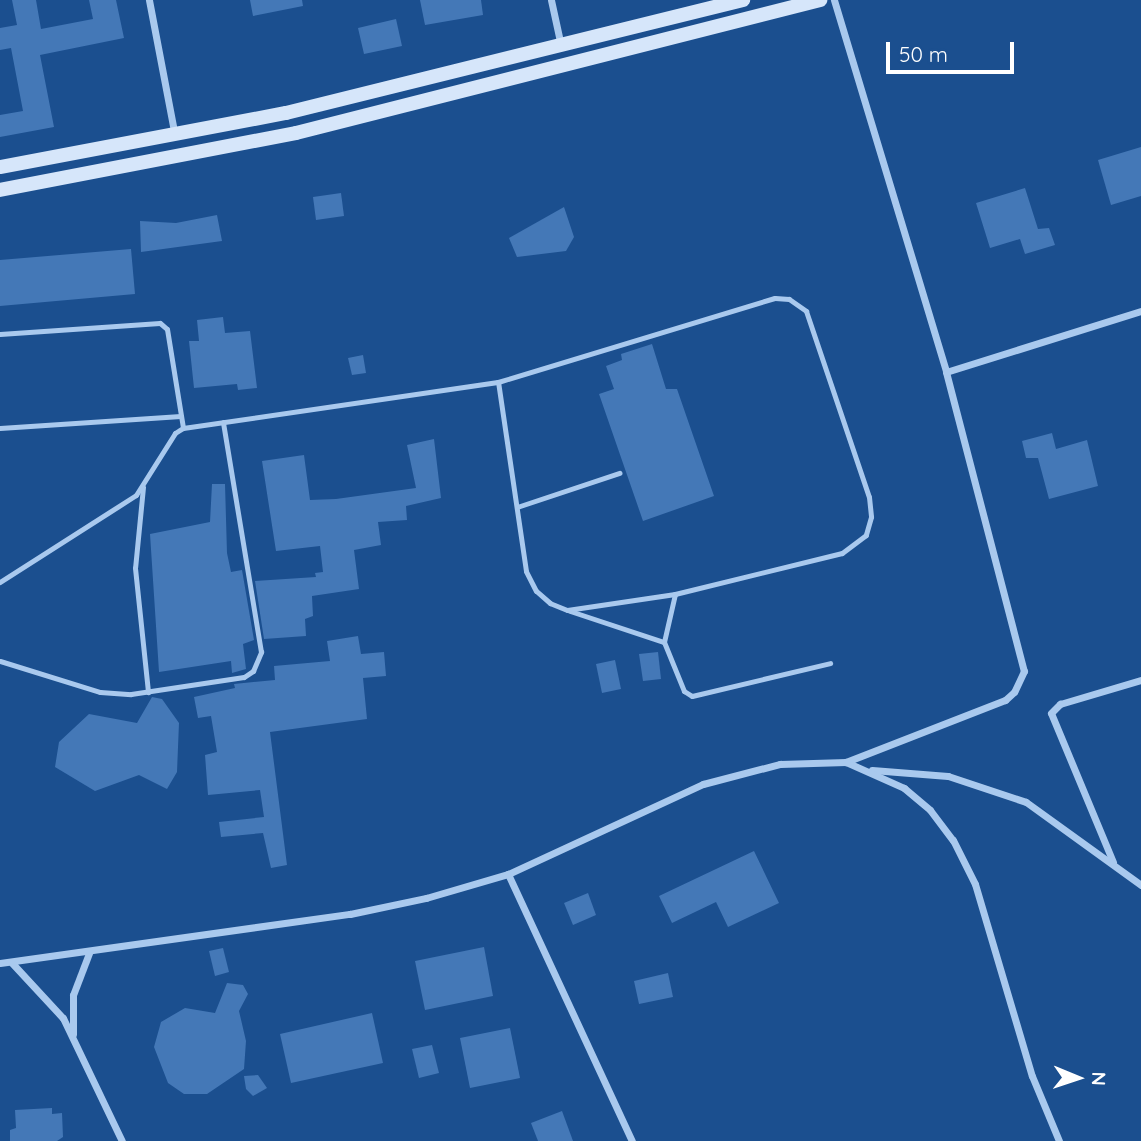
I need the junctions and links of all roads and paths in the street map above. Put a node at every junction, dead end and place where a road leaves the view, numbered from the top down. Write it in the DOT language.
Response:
graph roads {
  1 [pos="149,0"];
  2 [pos="551,0"];
  3 [pos="743,0"];
  4 [pos="820,0"];
  5 [pos="834,0"];
  6 [pos="561,46"];
  7 [pos="175,136"];
  8 [pos="0,167"];
  9 [pos="0,190"];
  10 [pos="1141,311"];
  11 [pos="0,334"];
  12 [pos="946,372"];
  13 [pos="498,382"];
  14 [pos="181,416"];
  15 [pos="223,422"];
  16 [pos="0,428"];
  17 [pos="183,428"];
  18 [pos="619,473"];
  19 [pos="143,487"];
  20 [pos="517,506"];
  21 [pos="0,582"];
  22 [pos="675,594"];
  23 [pos="567,610"];
  24 [pos="664,642"];
  25 [pos="0,661"];
  26 [pos="830,663"];
  27 [pos="1141,680"];
  28 [pos="148,692"];
  29 [pos="846,762"];
  30 [pos="869,770"];
  31 [pos="1114,862"];
  32 [pos="508,874"];
  33 [pos="1141,885"];
  34 [pos="89,953"];
  35 [pos="0,963"];
  36 [pos="12,963"];
  37 [pos="74,1034"];
  38 [pos="121,1141"];
  39 [pos="632,1141"];
  40 [pos="1059,1141"];
  1 -- 7 [label="street"];
  2 -- 6 [label="street"];
  3 -- 6 [label="street"];
  4 -- 9 [label="street"];
  5 -- 12 [label="street"];
  6 -- 7 [label="street"];
  7 -- 8 [label="street"];
  10 -- 12 [label="street"];
  11 -- 14 [label="lane"];
  12 -- 29 [label="street"];
  13 -- 15 [label="lane"];
  13 -- 20 [label="lane"];
  13 -- 22 [label="lane"];
  14 -- 16 [label="lane"];
  14 -- 17 [label="lane"];
  15 -- 17 [label="lane"];
  15 -- 28 [label="lane"];
  17 -- 19 [label="lane"];
  18 -- 20 [label="lane"];
  19 -- 21 [label="lane"];
  19 -- 28 [label="lane"];
  20 -- 23 [label="lane"];
  22 -- 23 [label="lane"];
  22 -- 24 [label="lane"];
  23 -- 24 [label="lane"];
  24 -- 26 [label="lane"];
  25 -- 28 [label="lane"];
  27 -- 31 [label="street"];
  29 -- 30 [label="street"];
  29 -- 32 [label="street"];
  30 -- 31 [label="street"];
  30 -- 40 [label="street"];
  31 -- 33 [label="street"];
  32 -- 34 [label="street"];
  32 -- 39 [label="street"];
  34 -- 36 [label="street"];
  34 -- 37 [label="street"];
  35 -- 36 [label="street"];
  36 -- 37 [label="street"];
  37 -- 38 [label="street"];
}
